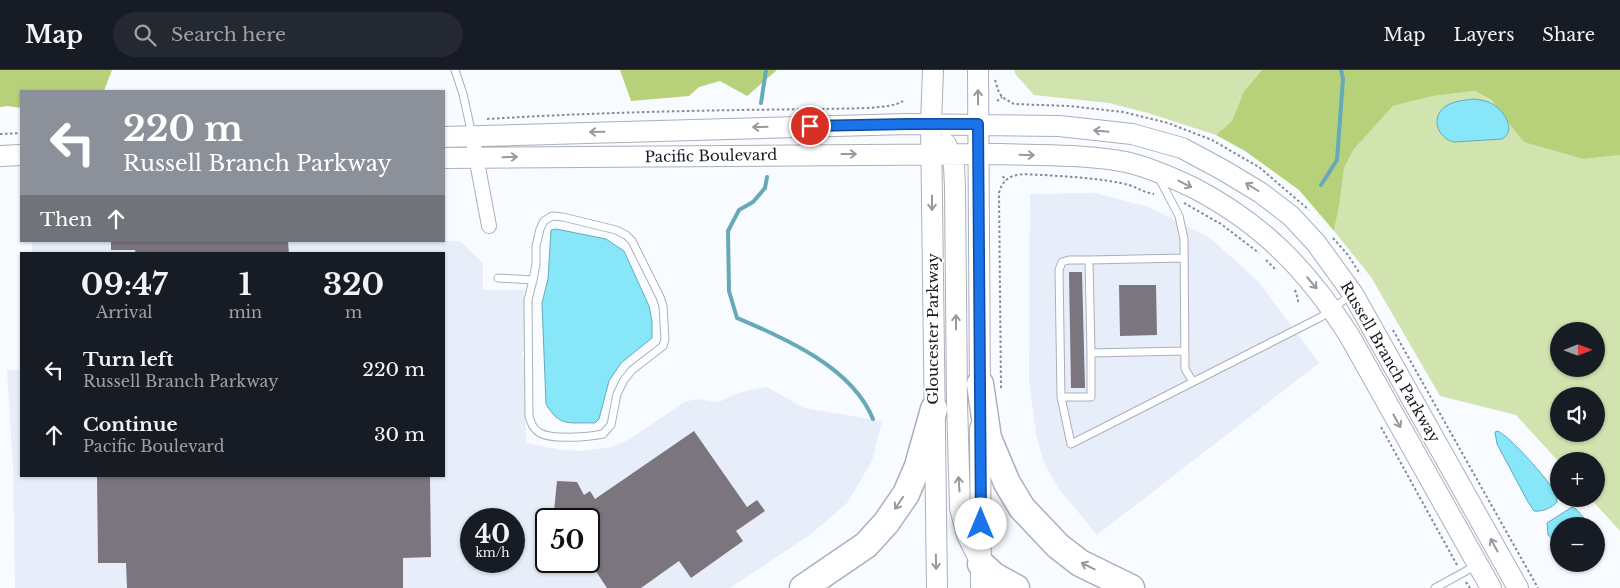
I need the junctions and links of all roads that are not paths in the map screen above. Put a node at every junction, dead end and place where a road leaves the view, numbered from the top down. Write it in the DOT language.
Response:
graph roads {
  1 [pos="455,70"];
  2 [pos="933,70"];
  3 [pos="986,73"];
  4 [pos="931,124"];
  5 [pos="978,124"];
  6 [pos="470,127"];
  7 [pos="445,136"];
  8 [pos="941,154"];
  9 [pos="978,154"];
  10 [pos="20,155"];
  11 [pos="0,156"];
  12 [pos="445,158"];
  13 [pos="476,158"];
  14 [pos="1155,172"];
  15 [pos="489,226"];
  16 [pos="1184,258"];
  17 [pos="1089,260"];
  18 [pos="498,278"];
  19 [pos="533,280"];
  20 [pos="1353,294"];
  21 [pos="1333,309"];
  22 [pos="1185,352"];
  23 [pos="1091,353"];
  24 [pos="1193,382"];
  25 [pos="991,387"];
  26 [pos="1061,397"];
  27 [pos="934,409"];
  28 [pos="1478,565"];
  29 [pos="981,576"];
  30 [pos="1437,587"];
  31 [pos="803,588"];
  32 [pos="937,588"];
  33 [pos="1016,588"];
  34 [pos="1131,588"];
  35 [pos="1491,588"];
  36 [pos="1518,588"];
  1 -- 6 [label="lane"];
  2 -- 4 [label="main road, Gloucester Parkway"];
  5 -- 3 [label="main road, one-way"];
  4 -- 5 [label="main road, Russell Branch Parkway"];
  4 -- 6 [label="main road, Pacific Boulevard, one-way"];
  4 -- 8 [label="main road, Gloucester Parkway"];
  5 -- 9 [label="main road"];
  20 -- 5 [label="main road, Russell Branch Parkway, one-way"];
  6 -- 7 [label="main road, Pacific Boulevard"];
  6 -- 13 [label="street"];
  8 -- 9 [label="main road, Pacific Boulevard"];
  13 -- 8 [label="main road, Pacific Boulevard, one-way"];
  8 -- 27 [label="main road, Gloucester Parkway, one-way"];
  29 -- 8 [label="main road, one-way"];
  9 -- 14 [label="main road, Russell Branch Parkway, one-way"];
  9 -- 25 [label="main road"];
  10 -- 11 [label="main road"];
  12 -- 13 [label="main road, Pacific Boulevard"];
  13 -- 15 [label="street"];
  14 -- 16 [label="lane"];
  14 -- 21 [label="main road, Russell Branch Parkway, one-way"];
  16 -- 17 [label="lane"];
  16 -- 22 [label="lane"];
  17 -- 23 [label="lane"];
  17 -- 26 [label="lane"];
  18 -- 19 [label="lane"];
  19 -- 19 [label="lane"];
  20 -- 21 [label="lane"];
  36 -- 20 [label="main road, Russell Branch Parkway, one-way"];
  21 -- 24 [label="lane"];
  21 -- 28 [label="main road, Russell Branch Parkway, one-way"];
  22 -- 23 [label="lane"];
  22 -- 24 [label="lane"];
  23 -- 26 [label="lane"];
  24 -- 26 [label="lane"];
  25 -- 29 [label="main road"];
  34 -- 25 [label="highway, one-way"];
  27 -- 31 [label="highway, one-way"];
  27 -- 32 [label="main road, Gloucester Parkway, one-way"];
  28 -- 30 [label="lane"];
  28 -- 35 [label="main road, Russell Branch Parkway"];
  29 -- 33 [label="highway"];
}
